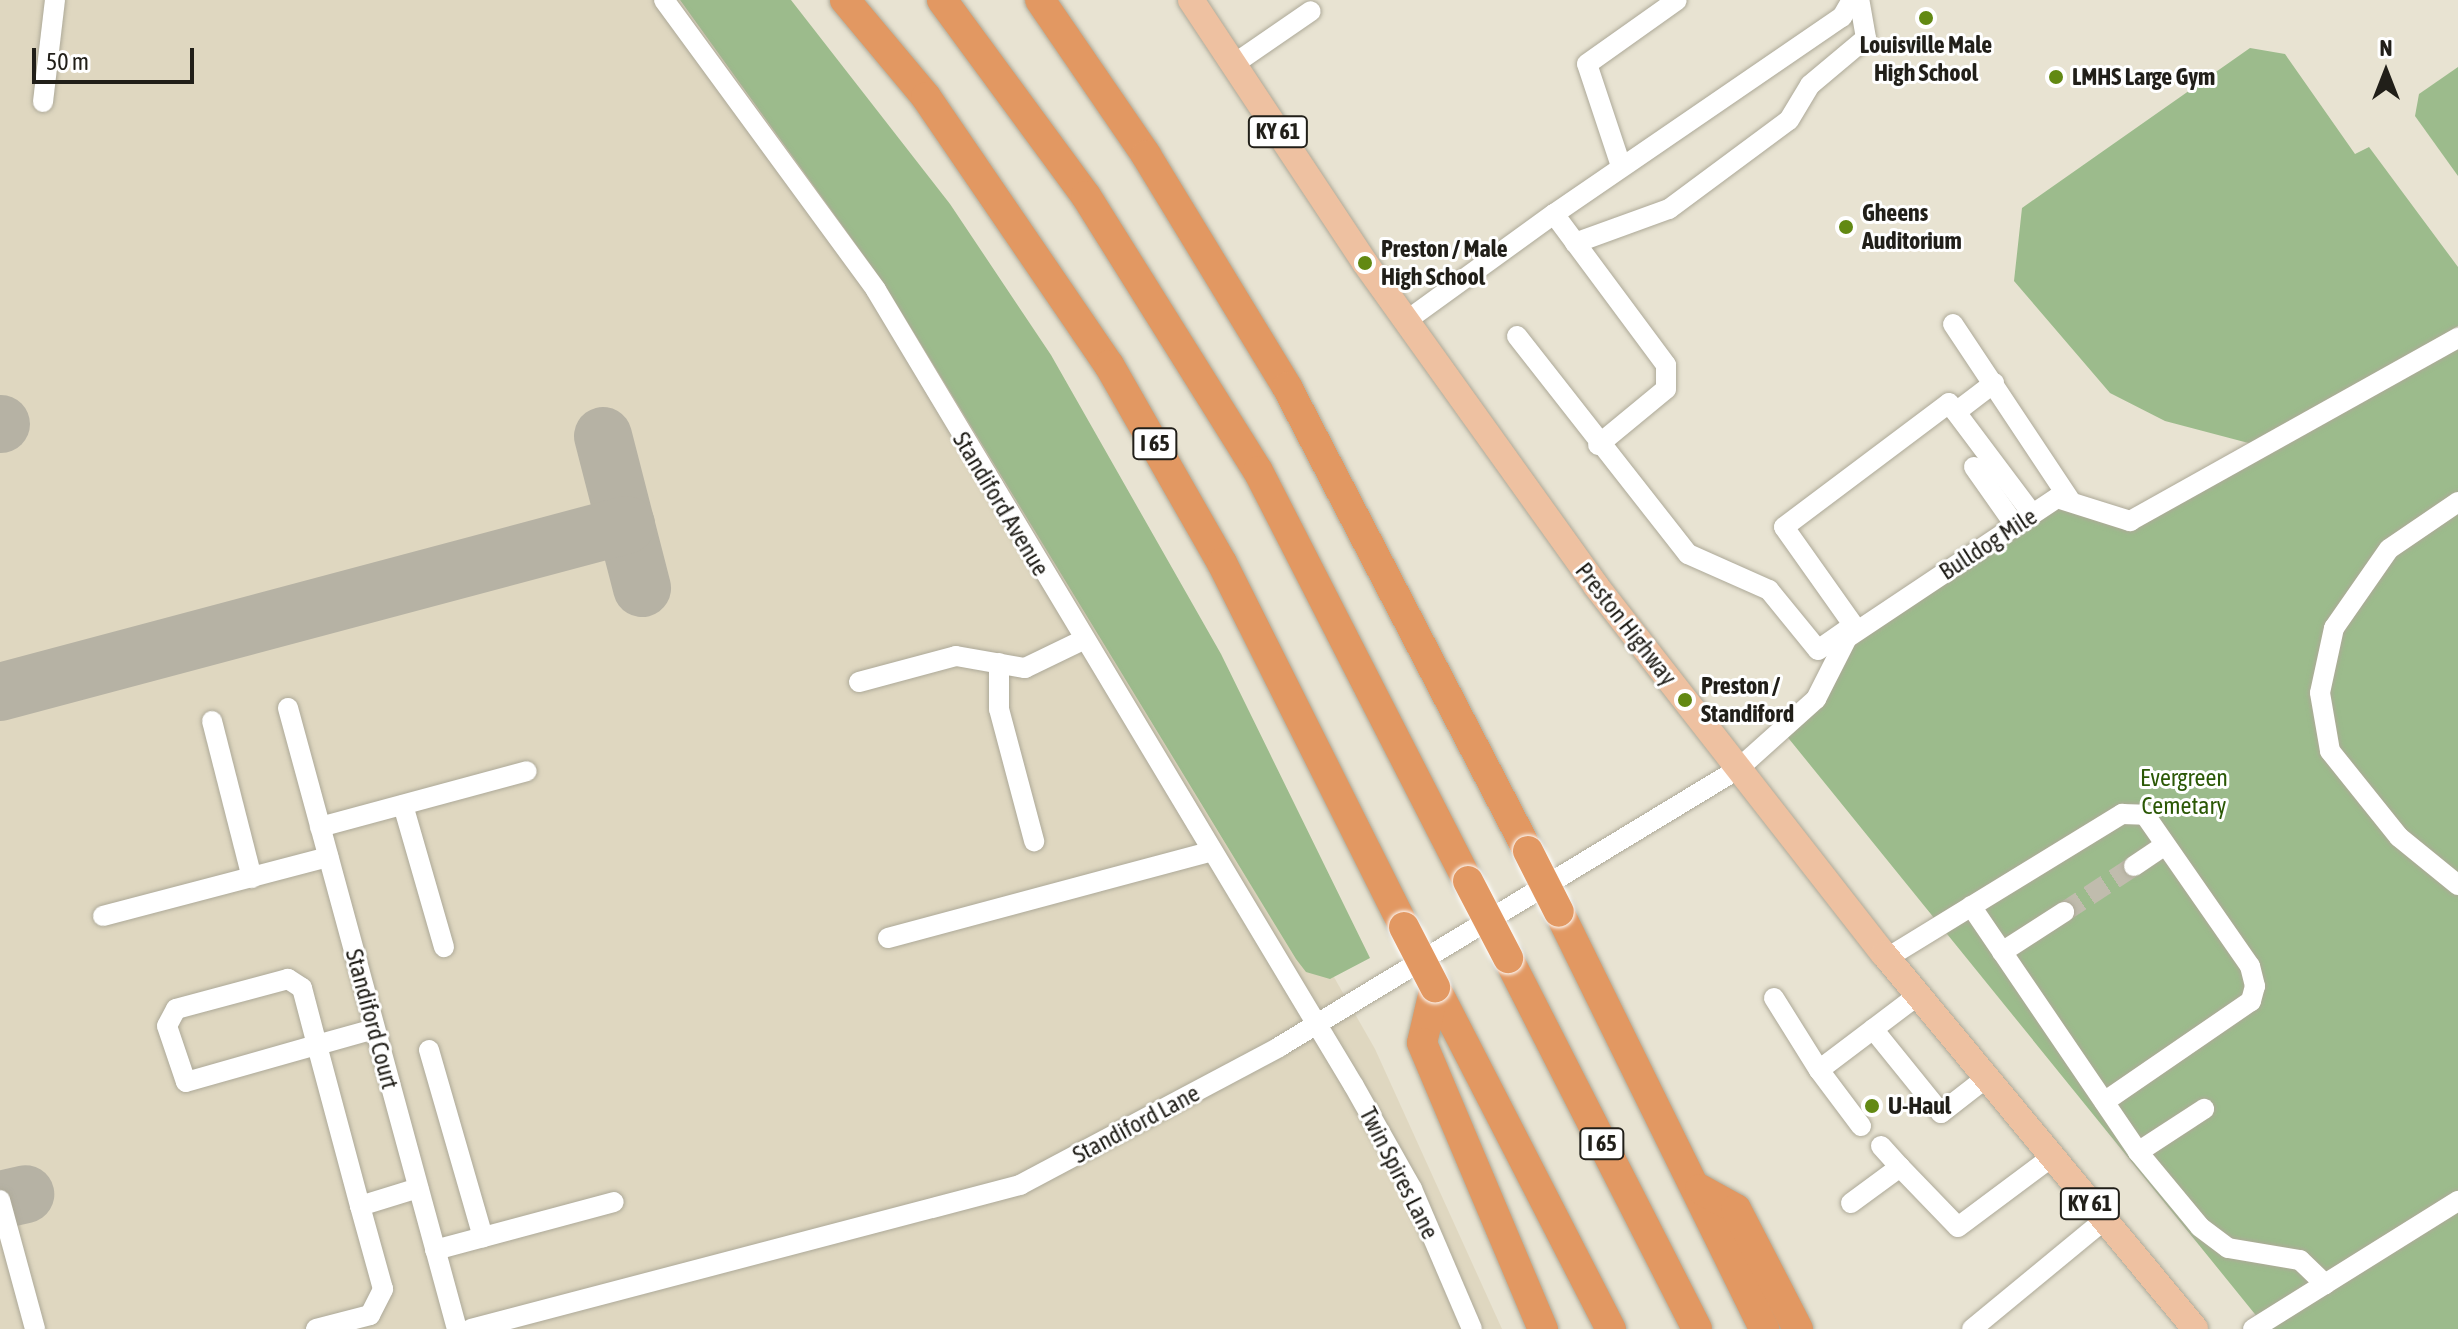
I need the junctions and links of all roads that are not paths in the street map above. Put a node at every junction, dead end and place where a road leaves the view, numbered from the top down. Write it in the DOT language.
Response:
graph roads {
  1 [pos="55,0"];
  2 [pos="664,0"];
  3 [pos="845,0"];
  4 [pos="942,0"];
  5 [pos="1040,0"];
  6 [pos="1191,0"];
  7 [pos="1677,0"];
  8 [pos="1852,0"];
  9 [pos="1859,0"];
  10 [pos="1311,11"];
  11 [pos="1234,64"];
  12 [pos="43,102"];
  13 [pos="1620,163"];
  14 [pos="1554,214"];
  15 [pos="1575,243"];
  16 [pos="1406,321"];
  17 [pos="1953,324"];
  18 [pos="1517,336"];
  19 [pos="2458,338"];
  20 [pos="1994,383"];
  21 [pos="1956,412"];
  22 [pos="1598,445"];
  23 [pos="1974,467"];
  24 [pos="2063,499"];
  25 [pos="2458,502"];
  26 [pos="2018,512"];
  27 [pos="1854,626"];
  28 [pos="1081,641"];
  29 [pos="1818,650"];
  30 [pos="999,663"];
  31 [pos="859,682"];
  32 [pos="1816,699"];
  33 [pos="288,708"];
  34 [pos="212,721"];
  35 [pos="1738,769"];
  36 [pos="527,771"];
  37 [pos="403,805"];
  38 [pos="320,827"];
  39 [pos="1034,841"];
  40 [pos="2165,845"];
  41 [pos="1210,852"];
  42 [pos="328,857"];
  43 [pos="2134,866"];
  44 [pos="252,878"];
  45 [pos="2458,885"];
  46 [pos="1971,906"];
  47 [pos="2064,912"];
  48 [pos="103,916"];
  49 [pos="888,938"];
  50 [pos="444,947"];
  51 [pos="2002,952"];
  52 [pos="1887,958"];
  53 [pos="1435,987"];
  54 [pos="1918,995"];
  55 [pos="1774,998"];
  56 [pos="1316,1023"];
  57 [pos="374,1029"];
  58 [pos="1873,1029"];
  59 [pos="317,1045"];
  60 [pos="429,1050"];
  61 [pos="1819,1070"];
  62 [pos="1986,1078"];
  63 [pos="2104,1102"];
  64 [pos="2204,1109"];
  65 [pos="1861,1126"];
  66 [pos="1881,1146"];
  67 [pos="2138,1152"];
  68 [pos="2052,1157"];
  69 [pos="1900,1167"];
  70 [pos="418,1188"];
  71 [pos="1700,1189"];
  72 [pos="0,1200"];
  73 [pos="2458,1201"];
  74 [pos="614,1202"];
  75 [pos="1851,1203"];
  76 [pos="360,1206"];
  77 [pos="2104,1220"];
  78 [pos="483,1237"];
  79 [pos="435,1250"];
  80 [pos="2325,1284"];
  81 [pos="35,1329"];
  82 [pos="316,1329"];
  83 [pos="457,1329"];
  84 [pos="471,1329"];
  85 [pos="1472,1329"];
  86 [pos="1543,1329"];
  87 [pos="1611,1329"];
  88 [pos="1697,1329"];
  89 [pos="1764,1329"];
  90 [pos="1798,1329"];
  91 [pos="1972,1329"];
  92 [pos="2195,1329"];
  93 [pos="2253,1329"];
  1 -- 12 [label="street"];
  2 -- 28 [label="street, Standiford Avenue"];
  3 -- 53 [label="highway, I 65, bridge"];
  4 -- 88 [label="highway, I 65, bridge"];
  5 -- 71 [label="highway, bridge"];
  6 -- 11 [label="main road, Preston Highway / KY 61"];
  7 -- 13 [label="street"];
  8 -- 13 [label="street"];
  9 -- 15 [label="street"];
  10 -- 11 [label="street"];
  11 -- 16 [label="main road, Preston Highway / KY 61"];
  13 -- 14 [label="street"];
  14 -- 15 [label="street"];
  14 -- 16 [label="street"];
  15 -- 22 [label="street"];
  16 -- 35 [label="main road, Preston Highway / KY 61"];
  17 -- 20 [label="street"];
  18 -- 22 [label="street"];
  19 -- 24 [label="street, Bulldog Mile"];
  20 -- 21 [label="street"];
  20 -- 24 [label="street"];
  21 -- 26 [label="street"];
  21 -- 27 [label="street"];
  22 -- 29 [label="street"];
  23 -- 26 [label="street"];
  24 -- 26 [label="street"];
  24 -- 32 [label="street, Bulldog Mile"];
  25 -- 45 [label="street"];
  26 -- 27 [label="street"];
  27 -- 29 [label="street"];
  28 -- 30 [label="street"];
  28 -- 41 [label="street, Standiford Avenue"];
  29 -- 32 [label="street"];
  30 -- 31 [label="street"];
  30 -- 39 [label="street"];
  32 -- 35 [label="street, Bulldog Mile"];
  33 -- 38 [label="street, Standiford Court"];
  34 -- 44 [label="street"];
  35 -- 52 [label="main road, Preston Highway / KY 61"];
  35 -- 56 [label="street, Standiford Lane"];
  36 -- 37 [label="street"];
  37 -- 38 [label="street"];
  37 -- 50 [label="street"];
  38 -- 42 [label="street, Standiford Court"];
  40 -- 43 [label="street"];
  40 -- 46 [label="street"];
  40 -- 63 [label="street"];
  41 -- 49 [label="street"];
  41 -- 56 [label="street, Standiford Avenue"];
  42 -- 44 [label="street"];
  42 -- 57 [label="street, Standiford Court"];
  44 -- 48 [label="street"];
  46 -- 51 [label="street"];
  46 -- 52 [label="street"];
  47 -- 51 [label="street"];
  51 -- 63 [label="street"];
  52 -- 54 [label="main road, Preston Highway / KY 61"];
  53 -- 86 [label="highway"];
  53 -- 87 [label="highway, I 65"];
  54 -- 58 [label="street"];
  54 -- 62 [label="main road, Preston Highway / KY 61"];
  55 -- 61 [label="street"];
  56 -- 84 [label="street, Standiford Lane"];
  56 -- 85 [label="street, Twin Spires Lane"];
  57 -- 59 [label="street"];
  57 -- 70 [label="street, Standiford Court"];
  58 -- 61 [label="street"];
  58 -- 62 [label="street"];
  59 -- 59 [label="street"];
  59 -- 76 [label="street"];
  60 -- 78 [label="street"];
  61 -- 65 [label="street"];
  62 -- 68 [label="main road, Preston Highway / KY 61"];
  63 -- 67 [label="street"];
  64 -- 67 [label="street"];
  66 -- 69 [label="street"];
  67 -- 80 [label="street"];
  68 -- 69 [label="street"];
  68 -- 77 [label="main road, Preston Highway / KY 61"];
  69 -- 75 [label="street"];
  70 -- 76 [label="street"];
  70 -- 79 [label="street, Standiford Court"];
  71 -- 89 [label="highway"];
  71 -- 90 [label="highway"];
  72 -- 81 [label="street"];
  73 -- 80 [label="street"];
  74 -- 78 [label="street"];
  76 -- 82 [label="street"];
  77 -- 91 [label="street"];
  77 -- 92 [label="main road, Preston Highway / KY 61"];
  78 -- 79 [label="street"];
  79 -- 83 [label="street, Standiford Court"];
  80 -- 93 [label="street"];
}
